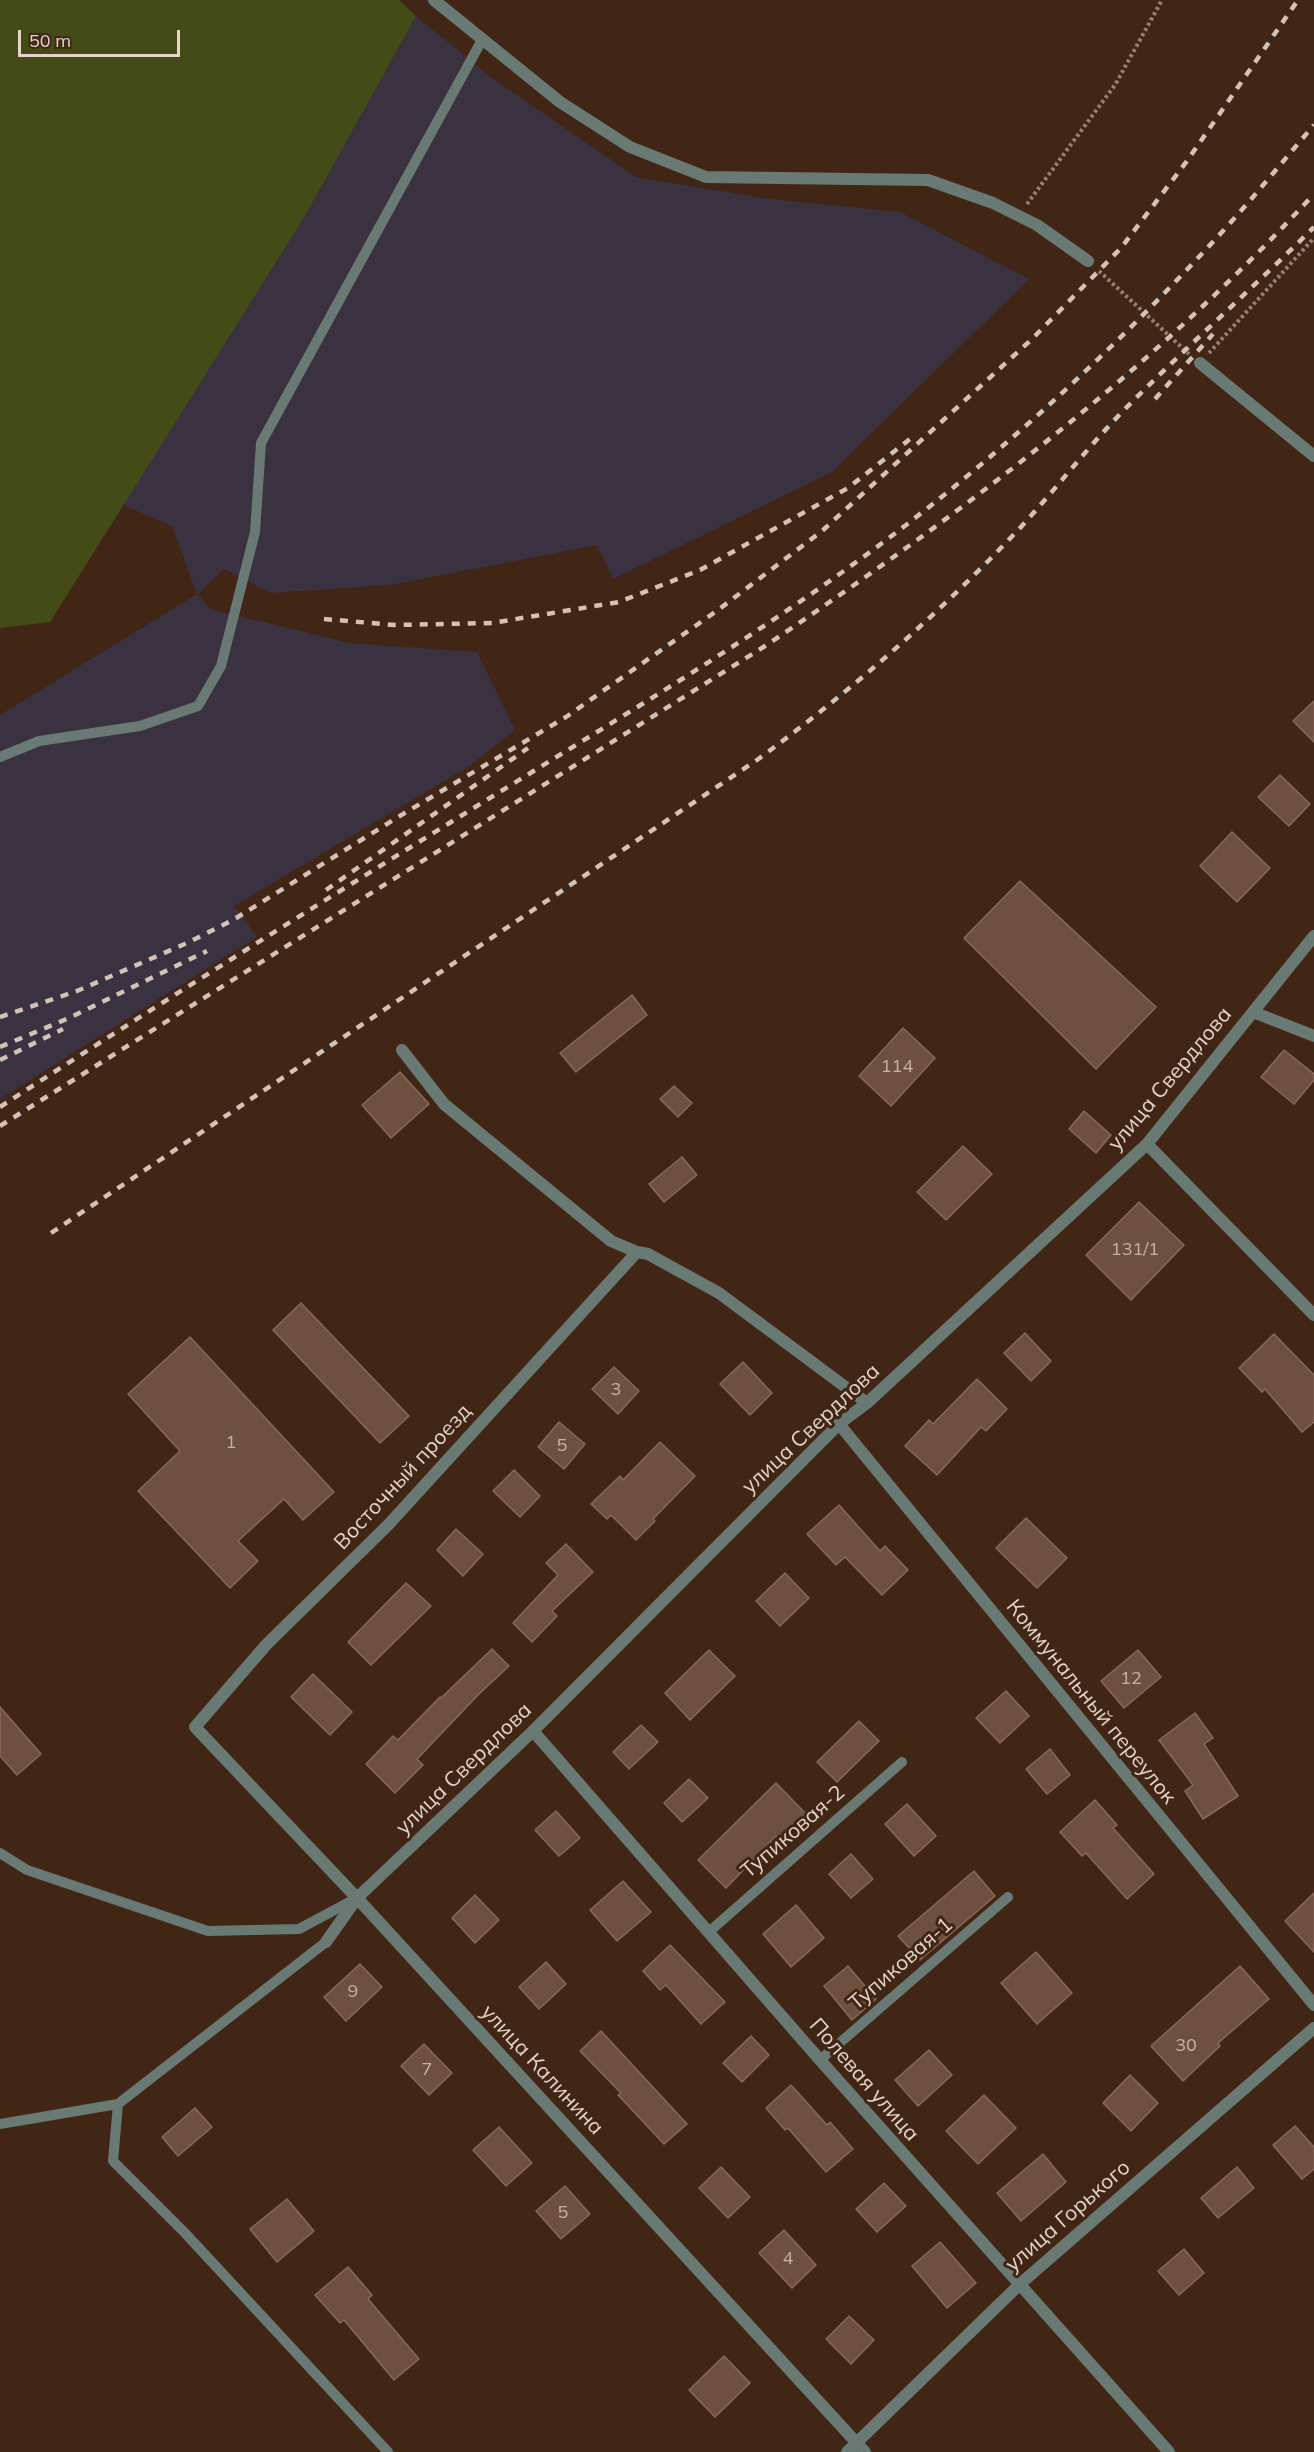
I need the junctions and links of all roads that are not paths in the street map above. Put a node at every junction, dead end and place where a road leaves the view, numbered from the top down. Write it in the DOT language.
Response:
graph roads {
  1 [pos="434,0"];
  2 [pos="482,40"];
  3 [pos="1088,261"];
  4 [pos="1200,363"];
  5 [pos="1314,456"];
  6 [pos="0,757"];
  7 [pos="1314,936"];
  8 [pos="1253,1012"];
  9 [pos="1314,1036"];
  10 [pos="402,1050"];
  11 [pos="1147,1144"];
  12 [pos="637,1252"];
  13 [pos="1314,1315"];
  14 [pos="867,1403"];
  15 [pos="838,1424"];
  16 [pos="195,1727"];
  17 [pos="533,1731"];
  18 [pos="902,1762"];
  19 [pos="0,1853"];
  20 [pos="1008,1897"];
  21 [pos="357,1898"];
  22 [pos="710,1931"];
  23 [pos="326,1942"];
  24 [pos="1314,2005"];
  25 [pos="1314,2028"];
  26 [pos="820,2061"];
  27 [pos="117,2104"];
  28 [pos="0,2124"];
  29 [pos="1019,2285"];
  30 [pos="861,2447"];
  31 [pos="388,2452"];
  32 [pos="847,2452"];
  33 [pos="1169,2452"];
  1 -- 2 [label="street"];
  2 -- 3 [label="street"];
  2 -- 6 [label="lane"];
  4 -- 5 [label="street"];
  7 -- 8 [label="street, улица Свердлова"];
  8 -- 9 [label="street"];
  8 -- 11 [label="street, улица Свердлова"];
  10 -- 12 [label="street"];
  11 -- 13 [label="street"];
  11 -- 14 [label="street, улица Свердлова"];
  12 -- 14 [label="street"];
  12 -- 16 [label="street, Восточный проезд"];
  14 -- 15 [label="street, улица Свердлова"];
  15 -- 17 [label="street, улица Свердлова"];
  15 -- 24 [label="street, Коммунальный переулок"];
  16 -- 21 [label="street, улица Калинина"];
  17 -- 21 [label="street, улица Свердлова"];
  17 -- 22 [label="street, Полевая улица"];
  18 -- 22 [label="lane, Тупиковая-2"];
  19 -- 21 [label="lane"];
  20 -- 26 [label="lane, Тупиковая-1"];
  21 -- 23 [label="street, улица Свердлова"];
  21 -- 30 [label="street, улица Калинина"];
  22 -- 26 [label="street, Полевая улица"];
  23 -- 27 [label="lane"];
  25 -- 29 [label="street, улица Горького"];
  26 -- 29 [label="street, Полевая улица"];
  27 -- 28 [label="lane"];
  27 -- 31 [label="lane"];
  29 -- 30 [label="street, улица Горького"];
  29 -- 33 [label="street, Полевая улица"];
  30 -- 32 [label="street, улица Горького"];
}
